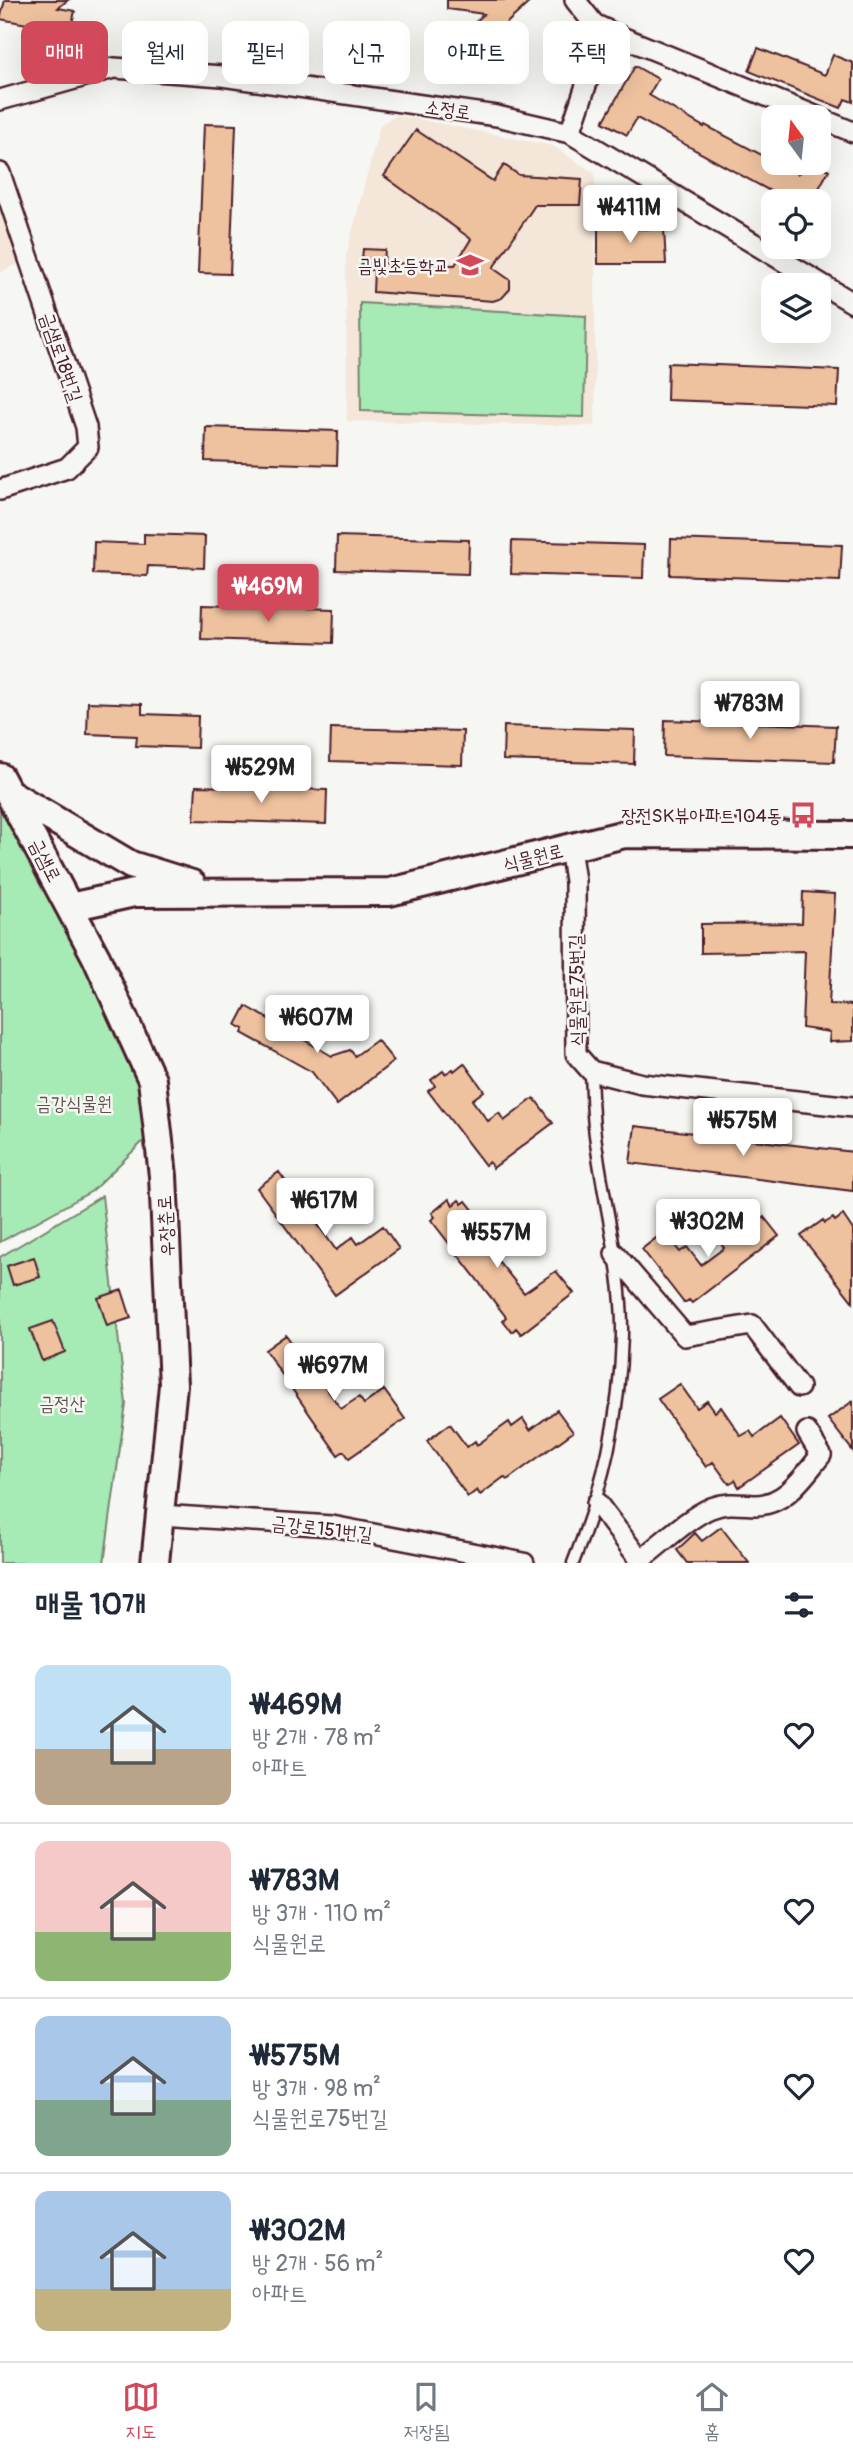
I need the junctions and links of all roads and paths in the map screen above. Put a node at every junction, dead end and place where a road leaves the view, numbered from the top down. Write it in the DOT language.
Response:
graph roads {
  1 [pos="575,0"];
  2 [pos="592,21"];
  3 [pos="630,39"];
  4 [pos="587,84"];
  5 [pos="0,100"];
  6 [pos="787,105"];
  7 [pos="831,123"];
  8 [pos="853,132"];
  9 [pos="570,134"];
  10 [pos="0,173"];
  11 [pos="853,303"];
  12 [pos="0,490"];
  13 [pos="5,785"];
  14 [pos="853,835"];
  15 [pos="570,848"];
  16 [pos="214,891"];
  17 [pos="70,907"];
  18 [pos="590,1071"];
  19 [pos="853,1107"];
  20 [pos="615,1254"];
  21 [pos="799,1387"];
  22 [pos="807,1432"];
  23 [pos="597,1503"];
  24 [pos="160,1515"];
  25 [pos="155,1563"];
  26 [pos="524,1563"];
  27 [pos="573,1563"];
  1 -- 2 [label="street"];
  3 -- 6 [label="street"];
  4 -- 9 [label="street"];
  5 -- 9 [label="street, 소정로"];
  7 -- 8 [label="street"];
  9 -- 11 [label="street, 소정로"];
  10 -- 12 [label="street, 금샘로18번길"];
  13 -- 16 [label="main road, 식물원로"];
  13 -- 17 [label="main road, 금샘로"];
  14 -- 15 [label="main road, 식물원로"];
  15 -- 16 [label="main road, 식물원로"];
  15 -- 18 [label="street, 식물원로75번길"];
  16 -- 17 [label="main road, 식물원로"];
  17 -- 24 [label="main road, 우장춘로"];
  18 -- 19 [label="street, 식물원로75번길"];
  18 -- 20 [label="lane"];
  20 -- 21 [label="street"];
  20 -- 23 [label="lane"];
  22 -- 23 [label="street"];
  23 -- 27 [label="lane"];
  24 -- 25 [label="main road, 우장춘로"];
  24 -- 26 [label="street, 금강로151번길"];
}
